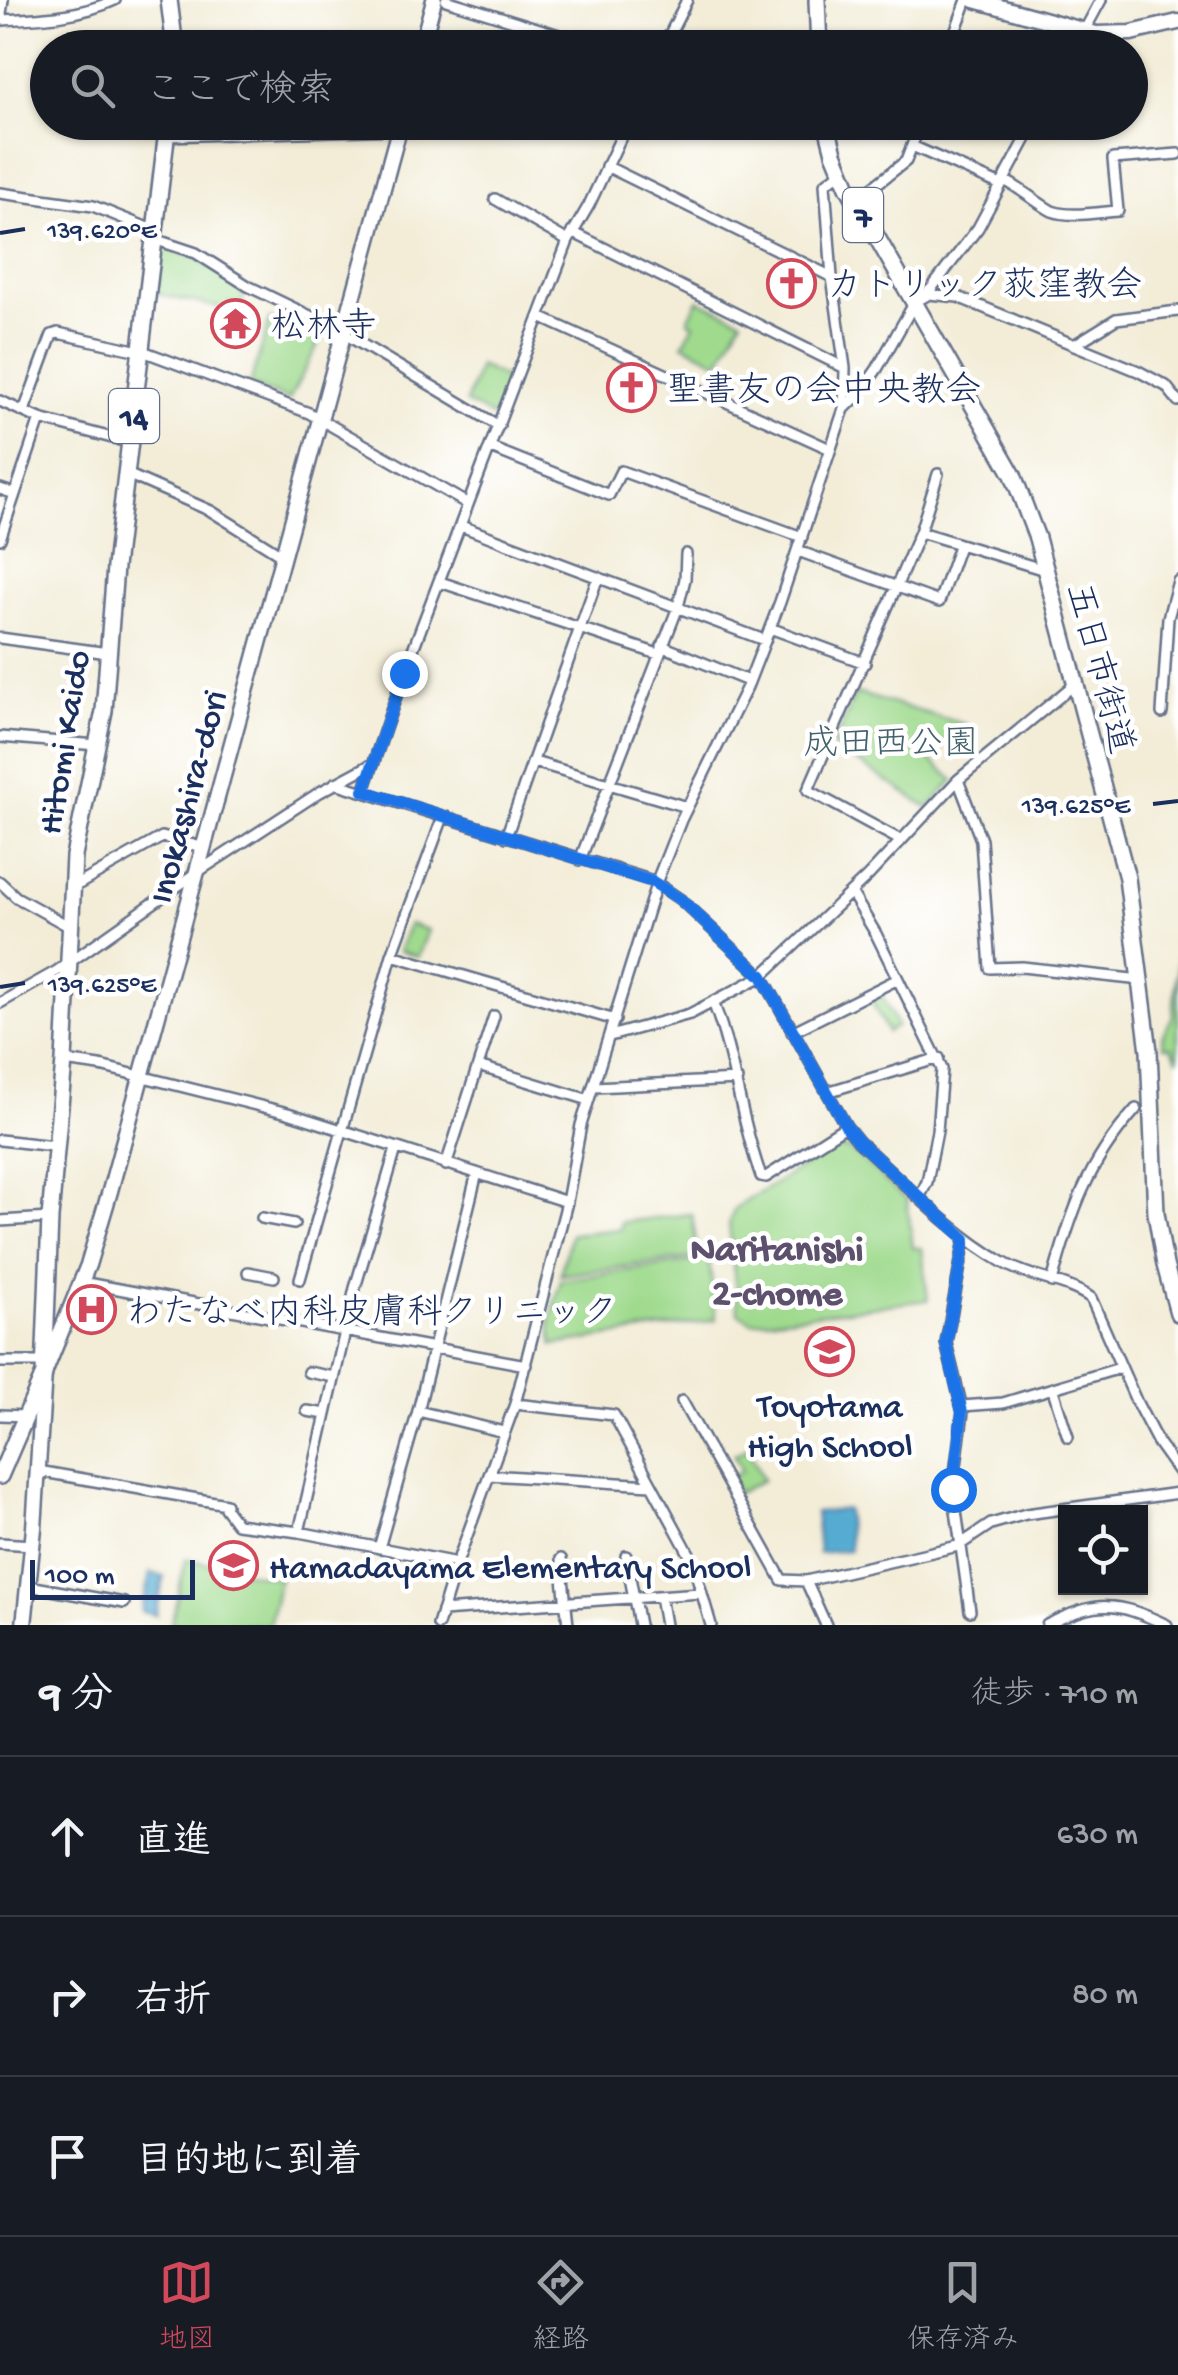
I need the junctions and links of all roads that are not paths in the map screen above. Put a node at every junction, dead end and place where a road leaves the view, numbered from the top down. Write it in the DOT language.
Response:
graph roads {
  1 [pos="2,0"];
  2 [pos="115,0"];
  3 [pos="170,0"];
  4 [pos="434,0"];
  5 [pos="446,0"];
  6 [pos="687,0"];
  7 [pos="816,0"];
  8 [pos="967,0"];
  9 [pos="975,0"];
  10 [pos="1101,0"];
  11 [pos="0,20"];
  12 [pos="1178,22"];
  13 [pos="172,30"];
  14 [pos="426,30"];
  15 [pos="543,30"];
  16 [pos="672,30"];
  17 [pos="818,30"];
  18 [pos="956,30"];
  19 [pos="1077,30"];
  20 [pos="1085,30"];
  21 [pos="1147,30"];
  22 [pos="166,140"];
  23 [pos="396,140"];
  24 [pos="619,140"];
  25 [pos="831,140"];
  26 [pos="914,140"];
  27 [pos="1025,140"];
  28 [pos="912,146"];
  29 [pos="1178,154"];
  30 [pos="606,166"];
  31 [pos="841,172"];
  32 [pos="1003,182"];
  33 [pos="0,193"];
  34 [pos="496,199"];
  35 [pos="856,201"];
  36 [pos="154,235"];
  37 [pos="570,236"];
  38 [pos="832,277"];
  39 [pos="915,302"];
  40 [pos="1178,311"];
  41 [pos="540,316"];
  42 [pos="343,332"];
  43 [pos="1074,345"];
  44 [pos="141,351"];
  45 [pos="845,368"];
  46 [pos="1178,383"];
  47 [pos="1166,386"];
  48 [pos="0,401"];
  49 [pos="1178,401"];
  50 [pos="844,409"];
  51 [pos="24,410"];
  52 [pos="40,419"];
  53 [pos="320,420"];
  54 [pos="499,426"];
  55 [pos="131,443"];
  56 [pos="491,448"];
  57 [pos="830,448"];
  58 [pos="127,474"];
  59 [pos="938,474"];
  60 [pos="0,489"];
  61 [pos="15,494"];
  62 [pos="468,504"];
  63 [pos="461,526"];
  64 [pos="920,532"];
  65 [pos="802,537"];
  66 [pos="0,539"];
  67 [pos="958,546"];
  68 [pos="798,551"];
  69 [pos="686,554"];
  70 [pos="283,556"];
  71 [pos="1045,570"];
  72 [pos="598,577"];
  73 [pos="1178,581"];
  74 [pos="440,582"];
  75 [pos="898,586"];
  76 [pos="678,607"];
  77 [pos="580,627"];
  78 [pos="770,628"];
  79 [pos="0,638"];
  80 [pos="764,640"];
  81 [pos="660,650"];
  82 [pos="108,653"];
  83 [pos="865,663"];
  84 [pos="748,681"];
  85 [pos="1075,684"];
  86 [pos="1162,714"];
  87 [pos="0,737"];
  88 [pos="97,745"];
  89 [pos="534,762"];
  90 [pos="374,763"];
  91 [pos="958,780"];
  92 [pos="335,783"];
  93 [pos="610,783"];
  94 [pos="364,791"];
  95 [pos="687,807"];
  96 [pos="443,818"];
  97 [pos="506,837"];
  98 [pos="900,840"];
  99 [pos="202,847"];
  100 [pos="580,860"];
  101 [pos="196,873"];
  102 [pos="0,882"];
  103 [pos="79,884"];
  104 [pos="657,884"];
  105 [pos="850,892"];
  106 [pos="70,927"];
  107 [pos="392,955"];
  108 [pos="68,962"];
  109 [pos="762,976"];
  110 [pos="898,979"];
  111 [pos="1141,980"];
  112 [pos="712,1002"];
  113 [pos="0,1003"];
  114 [pos="494,1016"];
  115 [pos="615,1020"];
  116 [pos="792,1032"];
  117 [pos="610,1036"];
  118 [pos="938,1058"];
  119 [pos="64,1061"];
  120 [pos="478,1066"];
  121 [pos="141,1078"];
  122 [pos="737,1080"];
  123 [pos="595,1086"];
  124 [pos="827,1092"];
  125 [pos="590,1100"];
  126 [pos="1136,1109"];
  127 [pos="846,1126"];
  128 [pos="341,1131"];
  129 [pos="0,1140"];
  130 [pos="54,1146"];
  131 [pos="396,1149"];
  132 [pos="446,1165"];
  133 [pos="476,1172"];
  134 [pos="920,1196"];
  135 [pos="568,1202"];
  136 [pos="50,1218"];
  137 [pos="262,1218"];
  138 [pos="0,1221"];
  139 [pos="294,1224"];
  140 [pos="965,1239"];
  141 [pos="248,1272"];
  142 [pos="274,1278"];
  143 [pos="300,1279"];
  144 [pos="82,1282"];
  145 [pos="1052,1282"];
  146 [pos="1178,1313"];
  147 [pos="345,1330"];
  148 [pos="432,1348"];
  149 [pos="0,1362"];
  150 [pos="526,1365"];
  151 [pos="44,1368"];
  152 [pos="1120,1368"];
  153 [pos="308,1372"];
  154 [pos="334,1377"];
  155 [pos="1053,1390"];
  156 [pos="682,1401"];
  157 [pos="516,1404"];
  158 [pos="962,1406"];
  159 [pos="306,1410"];
  160 [pos="418,1411"];
  161 [pos="326,1414"];
  162 [pos="0,1415"];
  163 [pos="26,1416"];
  164 [pos="40,1431"];
  165 [pos="504,1432"];
  166 [pos="1068,1438"];
  167 [pos="38,1471"];
  168 [pos="1178,1471"];
  169 [pos="490,1474"];
  170 [pos="0,1476"];
  171 [pos="651,1485"];
  172 [pos="1178,1493"];
  173 [pos="299,1532"];
  174 [pos="0,1543"];
  175 [pos="32,1545"];
  176 [pos="958,1546"];
  177 [pos="380,1548"];
  178 [pos="626,1556"];
  179 [pos="561,1559"];
  180 [pos="456,1563"];
  181 [pos="806,1582"];
  182 [pos="29,1586"];
  183 [pos="700,1593"];
  184 [pos="660,1596"];
  185 [pos="633,1598"];
  186 [pos="565,1602"];
  187 [pos="124,1603"];
  188 [pos="442,1611"];
  189 [pos="970,1612"];
  190 [pos="24,1625"];
  191 [pos="438,1625"];
  192 [pos="568,1625"];
  193 [pos="639,1625"];
  194 [pos="665,1625"];
  195 [pos="711,1625"];
  196 [pos="826,1625"];
  197 [pos="1048,1625"];
  198 [pos="1167,1625"];
  1 -- 11 [label="street"];
  2 -- 11 [label="street"];
  3 -- 13 [label="main road"];
  4 -- 14 [label="main road"];
  5 -- 15 [label="street"];
  6 -- 16 [label="street"];
  7 -- 17 [label="main road"];
  8 -- 18 [label="street"];
  9 -- 19 [label="main road"];
  10 -- 20 [label="street"];
  12 -- 21 [label="main road"];
  22 -- 36 [label="main road, Hitomi Kaido / 14"];
  23 -- 42 [label="main road, Inokashira-dori"];
  24 -- 30 [label="street"];
  25 -- 31 [label="main road, 7"];
  26 -- 28 [label="street"];
  27 -- 32 [label="street"];
  28 -- 32 [label="street"];
  28 -- 35 [label="street"];
  29 -- 32 [label="street"];
  30 -- 37 [label="street"];
  30 -- 38 [label="street"];
  31 -- 35 [label="main road, 7"];
  31 -- 38 [label="street"];
  32 -- 39 [label="street"];
  33 -- 36 [label="street"];
  34 -- 37 [label="street"];
  35 -- 39 [label="main road, 7"];
  36 -- 42 [label="street"];
  36 -- 44 [label="main road, Hitomi Kaido / 14"];
  37 -- 41 [label="street"];
  37 -- 45 [label="street"];
  38 -- 45 [label="street"];
  39 -- 43 [label="street"];
  39 -- 50 [label="street"];
  39 -- 71 [label="main road, 五日市街道 / 7"];
  40 -- 43 [label="street"];
  41 -- 54 [label="street"];
  41 -- 57 [label="street"];
  42 -- 53 [label="main road, Inokashira-dori"];
  42 -- 54 [label="street"];
  43 -- 47 [label="street"];
  44 -- 51 [label="street"];
  44 -- 53 [label="street"];
  44 -- 55 [label="main road, Hitomi Kaido / 14"];
  45 -- 50 [label="street"];
  46 -- 47 [label="street"];
  47 -- 49 [label="street"];
  48 -- 51 [label="street"];
  50 -- 57 [label="street"];
  51 -- 52 [label="street"];
  52 -- 55 [label="street"];
  52 -- 61 [label="street"];
  53 -- 62 [label="street"];
  53 -- 70 [label="main road, Inokashira-dori"];
  54 -- 56 [label="street"];
  55 -- 58 [label="main road, Hitomi Kaido / 14"];
  56 -- 62 [label="street"];
  56 -- 65 [label="street"];
  57 -- 65 [label="street"];
  58 -- 70 [label="street"];
  58 -- 82 [label="main road, Hitomi Kaido / 14"];
  59 -- 64 [label="street"];
  60 -- 61 [label="street"];
  61 -- 66 [label="street"];
  62 -- 63 [label="street"];
  63 -- 72 [label="street"];
  63 -- 74 [label="street"];
  64 -- 67 [label="street"];
  64 -- 75 [label="street"];
  65 -- 68 [label="street"];
  67 -- 71 [label="street"];
  67 -- 75 [label="street"];
  68 -- 75 [label="street"];
  68 -- 78 [label="street"];
  69 -- 76 [label="street"];
  70 -- 99 [label="main road, Inokashira-dori"];
  71 -- 85 [label="main road, 五日市街道 / 7"];
  72 -- 76 [label="street"];
  72 -- 77 [label="street"];
  73 -- 86 [label="street"];
  74 -- 77 [label="street"];
  74 -- 90 [label="street"];
  75 -- 83 [label="street"];
  76 -- 80 [label="street"];
  76 -- 81 [label="street"];
  77 -- 81 [label="street"];
  77 -- 89 [label="street"];
  78 -- 80 [label="street"];
  78 -- 83 [label="street"];
  79 -- 82 [label="street"];
  80 -- 84 [label="street"];
  81 -- 84 [label="street"];
  81 -- 93 [label="street"];
  82 -- 88 [label="main road, Hitomi Kaido / 14"];
  83 -- 98 [label="street"];
  84 -- 95 [label="street"];
  85 -- 91 [label="street"];
  85 -- 111 [label="main road, 五日市街道 / 7"];
  87 -- 88 [label="street"];
  88 -- 106 [label="main road, Hitomi Kaido / 14"];
  89 -- 93 [label="street"];
  89 -- 97 [label="street"];
  90 -- 92 [label="street"];
  90 -- 94 [label="street"];
  91 -- 98 [label="street"];
  91 -- 111 [label="street"];
  92 -- 94 [label="street"];
  92 -- 101 [label="street"];
  93 -- 95 [label="street"];
  93 -- 100 [label="street"];
  94 -- 96 [label="street"];
  95 -- 104 [label="street"];
  96 -- 97 [label="street"];
  96 -- 107 [label="street"];
  97 -- 100 [label="street"];
  98 -- 105 [label="street"];
  99 -- 101 [label="main road, Inokashira-dori"];
  99 -- 103 [label="street"];
  100 -- 104 [label="street"];
  101 -- 108 [label="street"];
  101 -- 121 [label="main road, Inokashira-dori"];
  102 -- 106 [label="street"];
  104 -- 109 [label="street"];
  104 -- 115 [label="street"];
  105 -- 109 [label="street"];
  105 -- 110 [label="street"];
  106 -- 108 [label="main road, Hitomi Kaido / 14"];
  107 -- 115 [label="street"];
  107 -- 128 [label="street"];
  108 -- 113 [label="street"];
  108 -- 119 [label="main road, Hitomi Kaido / 14"];
  109 -- 112 [label="street"];
  109 -- 116 [label="street"];
  110 -- 116 [label="street"];
  110 -- 118 [label="street"];
  111 -- 146 [label="main road, 五日市街道 / 7"];
  112 -- 117 [label="street"];
  112 -- 122 [label="street"];
  114 -- 120 [label="street"];
  115 -- 117 [label="street"];
  116 -- 124 [label="street"];
  117 -- 123 [label="street"];
  118 -- 124 [label="street"];
  118 -- 134 [label="street"];
  119 -- 121 [label="street"];
  119 -- 130 [label="main road, Hitomi Kaido / 14"];
  120 -- 125 [label="street"];
  120 -- 132 [label="street"];
  121 -- 128 [label="street"];
  121 -- 144 [label="main road, Inokashira-dori"];
  122 -- 123 [label="street"];
  122 -- 127 [label="street"];
  123 -- 125 [label="street"];
  124 -- 127 [label="street"];
  125 -- 135 [label="street"];
  126 -- 145 [label="street"];
  127 -- 134 [label="street"];
  128 -- 131 [label="street"];
  128 -- 143 [label="street"];
  129 -- 130 [label="street"];
  130 -- 136 [label="main road, Hitomi Kaido / 14"];
  131 -- 132 [label="street"];
  131 -- 147 [label="street"];
  132 -- 133 [label="street"];
  133 -- 135 [label="street"];
  133 -- 148 [label="street"];
  134 -- 140 [label="street"];
  135 -- 150 [label="street"];
  136 -- 138 [label="street"];
  136 -- 151 [label="main road, Hitomi Kaido / 14"];
  137 -- 139 [label="street"];
  140 -- 145 [label="street"];
  140 -- 158 [label="street"];
  141 -- 142 [label="street"];
  144 -- 147 [label="street"];
  144 -- 151 [label="main road, Inokashira-dori"];
  145 -- 152 [label="street"];
  147 -- 148 [label="street"];
  147 -- 154 [label="street"];
  148 -- 150 [label="street"];
  148 -- 160 [label="street"];
  149 -- 151 [label="street"];
  150 -- 157 [label="street"];
  151 -- 163 [label="main road, Inokashira-dori / 14"];
  151 -- 164 [label="main road"];
  152 -- 155 [label="street"];
  152 -- 168 [label="street"];
  153 -- 154 [label="street"];
  154 -- 161 [label="street"];
  155 -- 158 [label="street"];
  155 -- 166 [label="street"];
  156 -- 181 [label="street"];
  157 -- 165 [label="street"];
  157 -- 171 [label="street"];
  158 -- 176 [label="street"];
  159 -- 161 [label="street"];
  160 -- 165 [label="street"];
  160 -- 177 [label="street"];
  161 -- 173 [label="street"];
  162 -- 163 [label="street"];
  163 -- 164 [label="street"];
  163 -- 170 [label="main road, Inokashira-dori / 14"];
  164 -- 167 [label="main road"];
  165 -- 169 [label="street"];
  167 -- 173 [label="street"];
  167 -- 175 [label="main road"];
  169 -- 171 [label="street"];
  169 -- 180 [label="street"];
  171 -- 183 [label="street"];
  172 -- 176 [label="street"];
  173 -- 177 [label="street"];
  174 -- 175 [label="street"];
  175 -- 182 [label="main road"];
  176 -- 181 [label="street"];
  176 -- 189 [label="street"];
  177 -- 180 [label="street"];
  178 -- 185 [label="street"];
  179 -- 186 [label="street"];
  180 -- 188 [label="street"];
  181 -- 196 [label="street"];
  182 -- 187 [label="street"];
  182 -- 190 [label="main road"];
  183 -- 184 [label="street"];
  183 -- 195 [label="street"];
  184 -- 185 [label="street"];
  184 -- 194 [label="street"];
  185 -- 186 [label="street"];
  185 -- 193 [label="street"];
  186 -- 188 [label="street"];
  186 -- 192 [label="street"];
  188 -- 191 [label="street"];
  197 -- 198 [label="street"];
}
